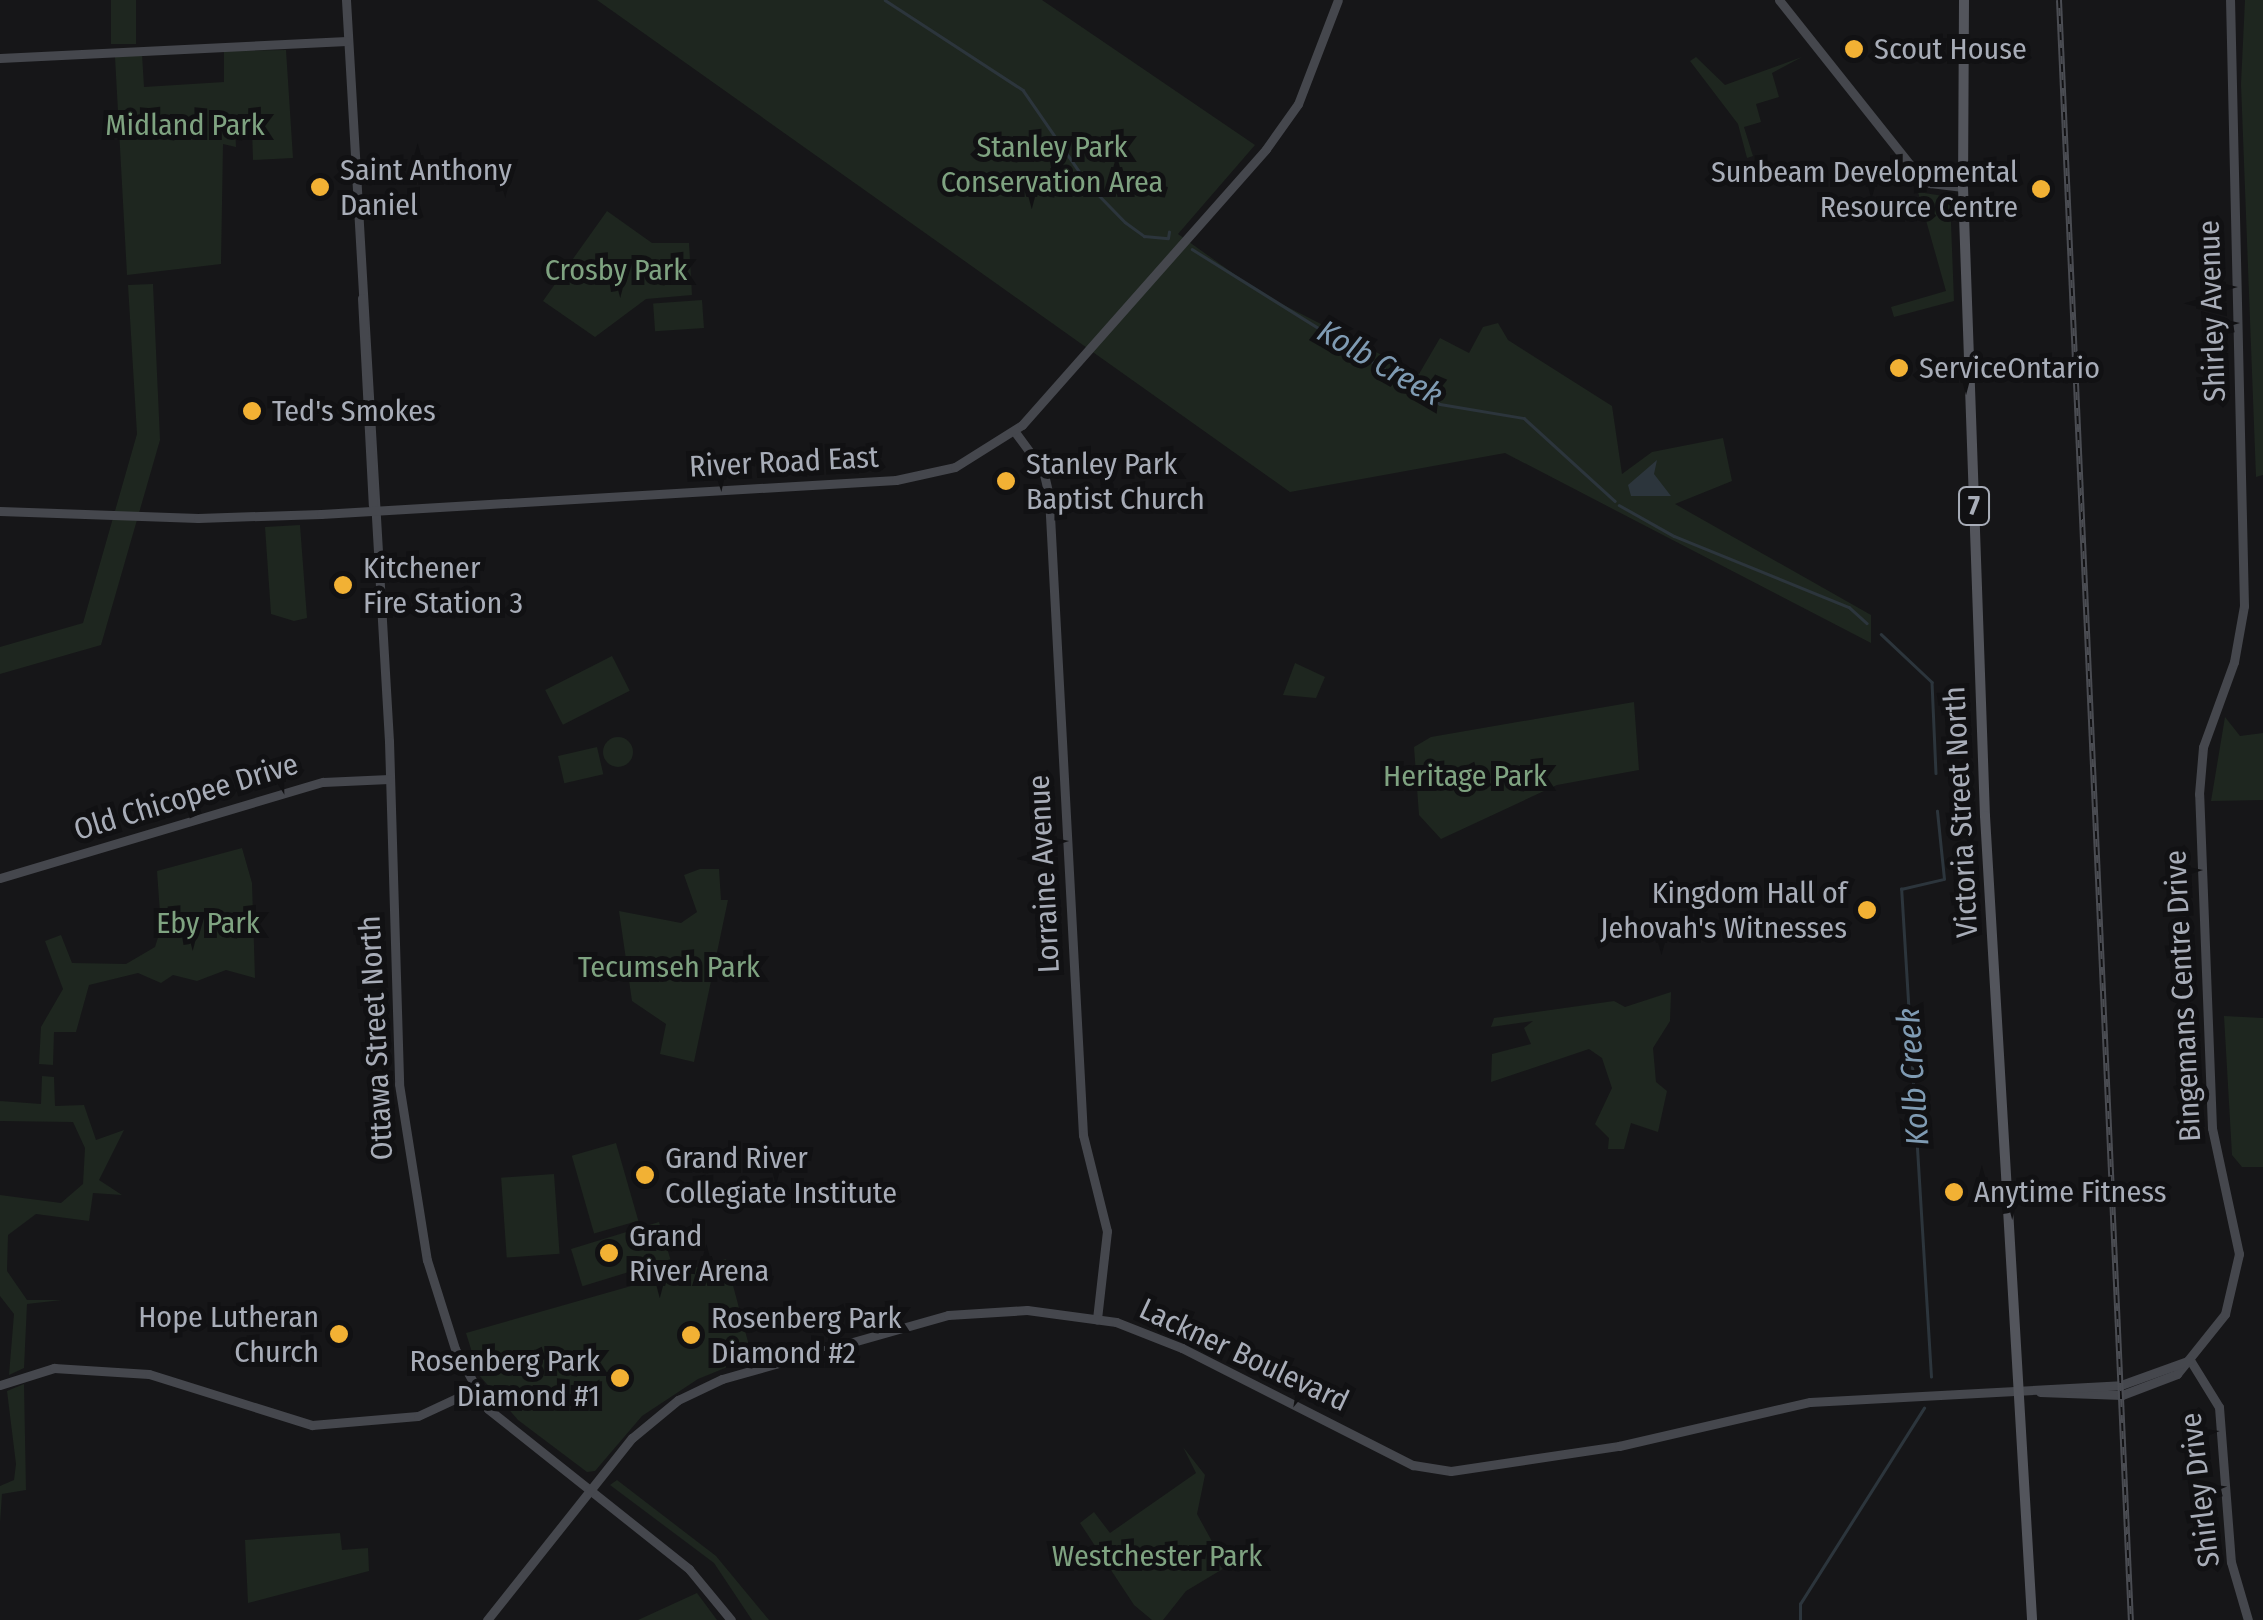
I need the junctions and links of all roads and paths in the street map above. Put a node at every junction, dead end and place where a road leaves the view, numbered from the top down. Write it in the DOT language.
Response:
graph roads {
  1 [pos="346,0"];
  2 [pos="1338,0"];
  3 [pos="1780,0"];
  4 [pos="1964,0"];
  5 [pos="2230,0"];
  6 [pos="347,41"];
  7 [pos="0,58"];
  8 [pos="1963,187"];
  9 [pos="1015,432"];
  10 [pos="373,508"];
  11 [pos="0,511"];
  12 [pos="2242,619"];
  13 [pos="389,779"];
  14 [pos="0,878"];
  15 [pos="1097,1319"];
  16 [pos="2190,1360"];
  17 [pos="0,1385"];
  18 [pos="474,1390"];
  19 [pos="2020,1391"];
  20 [pos="590,1492"];
  21 [pos="487,1620"];
  22 [pos="732,1620"];
  23 [pos="2032,1620"];
  24 [pos="2248,1620"];
  1 -- 6 [label="main road, Ottawa Street North"];
  2 -- 9 [label="main road, River Road East"];
  3 -- 8 [label="main road"];
  4 -- 8 [label="main road, Victoria Street North / 7"];
  5 -- 12 [label="main road, Shirley Avenue"];
  6 -- 7 [label="main road"];
  6 -- 10 [label="main road, Ottawa Street North"];
  8 -- 19 [label="main road, Victoria Street North / 7"];
  9 -- 10 [label="main road, River Road East"];
  9 -- 15 [label="main road, Lorraine Avenue"];
  10 -- 11 [label="main road, River Road East"];
  10 -- 13 [label="main road, Ottawa Street North"];
  12 -- 16 [label="main road, Bingemans Centre Drive"];
  13 -- 14 [label="main road, Old Chicopee Drive"];
  13 -- 18 [label="main road, Ottawa Street North"];
  15 -- 19 [label="main road, Lackner Boulevard"];
  15 -- 20 [label="main road, Lackner Boulevard"];
  16 -- 19 [label="main road, Bingemans Centre Drive"];
  16 -- 24 [label="main road, Shirley Drive"];
  17 -- 18 [label="main road"];
  18 -- 20 [label="main road, Ottawa Street North"];
  19 -- 23 [label="main road, Victoria Street North / 7"];
  20 -- 21 [label="main road, Lackner Boulevard"];
  20 -- 22 [label="main road, Ottawa Street North"];
}
